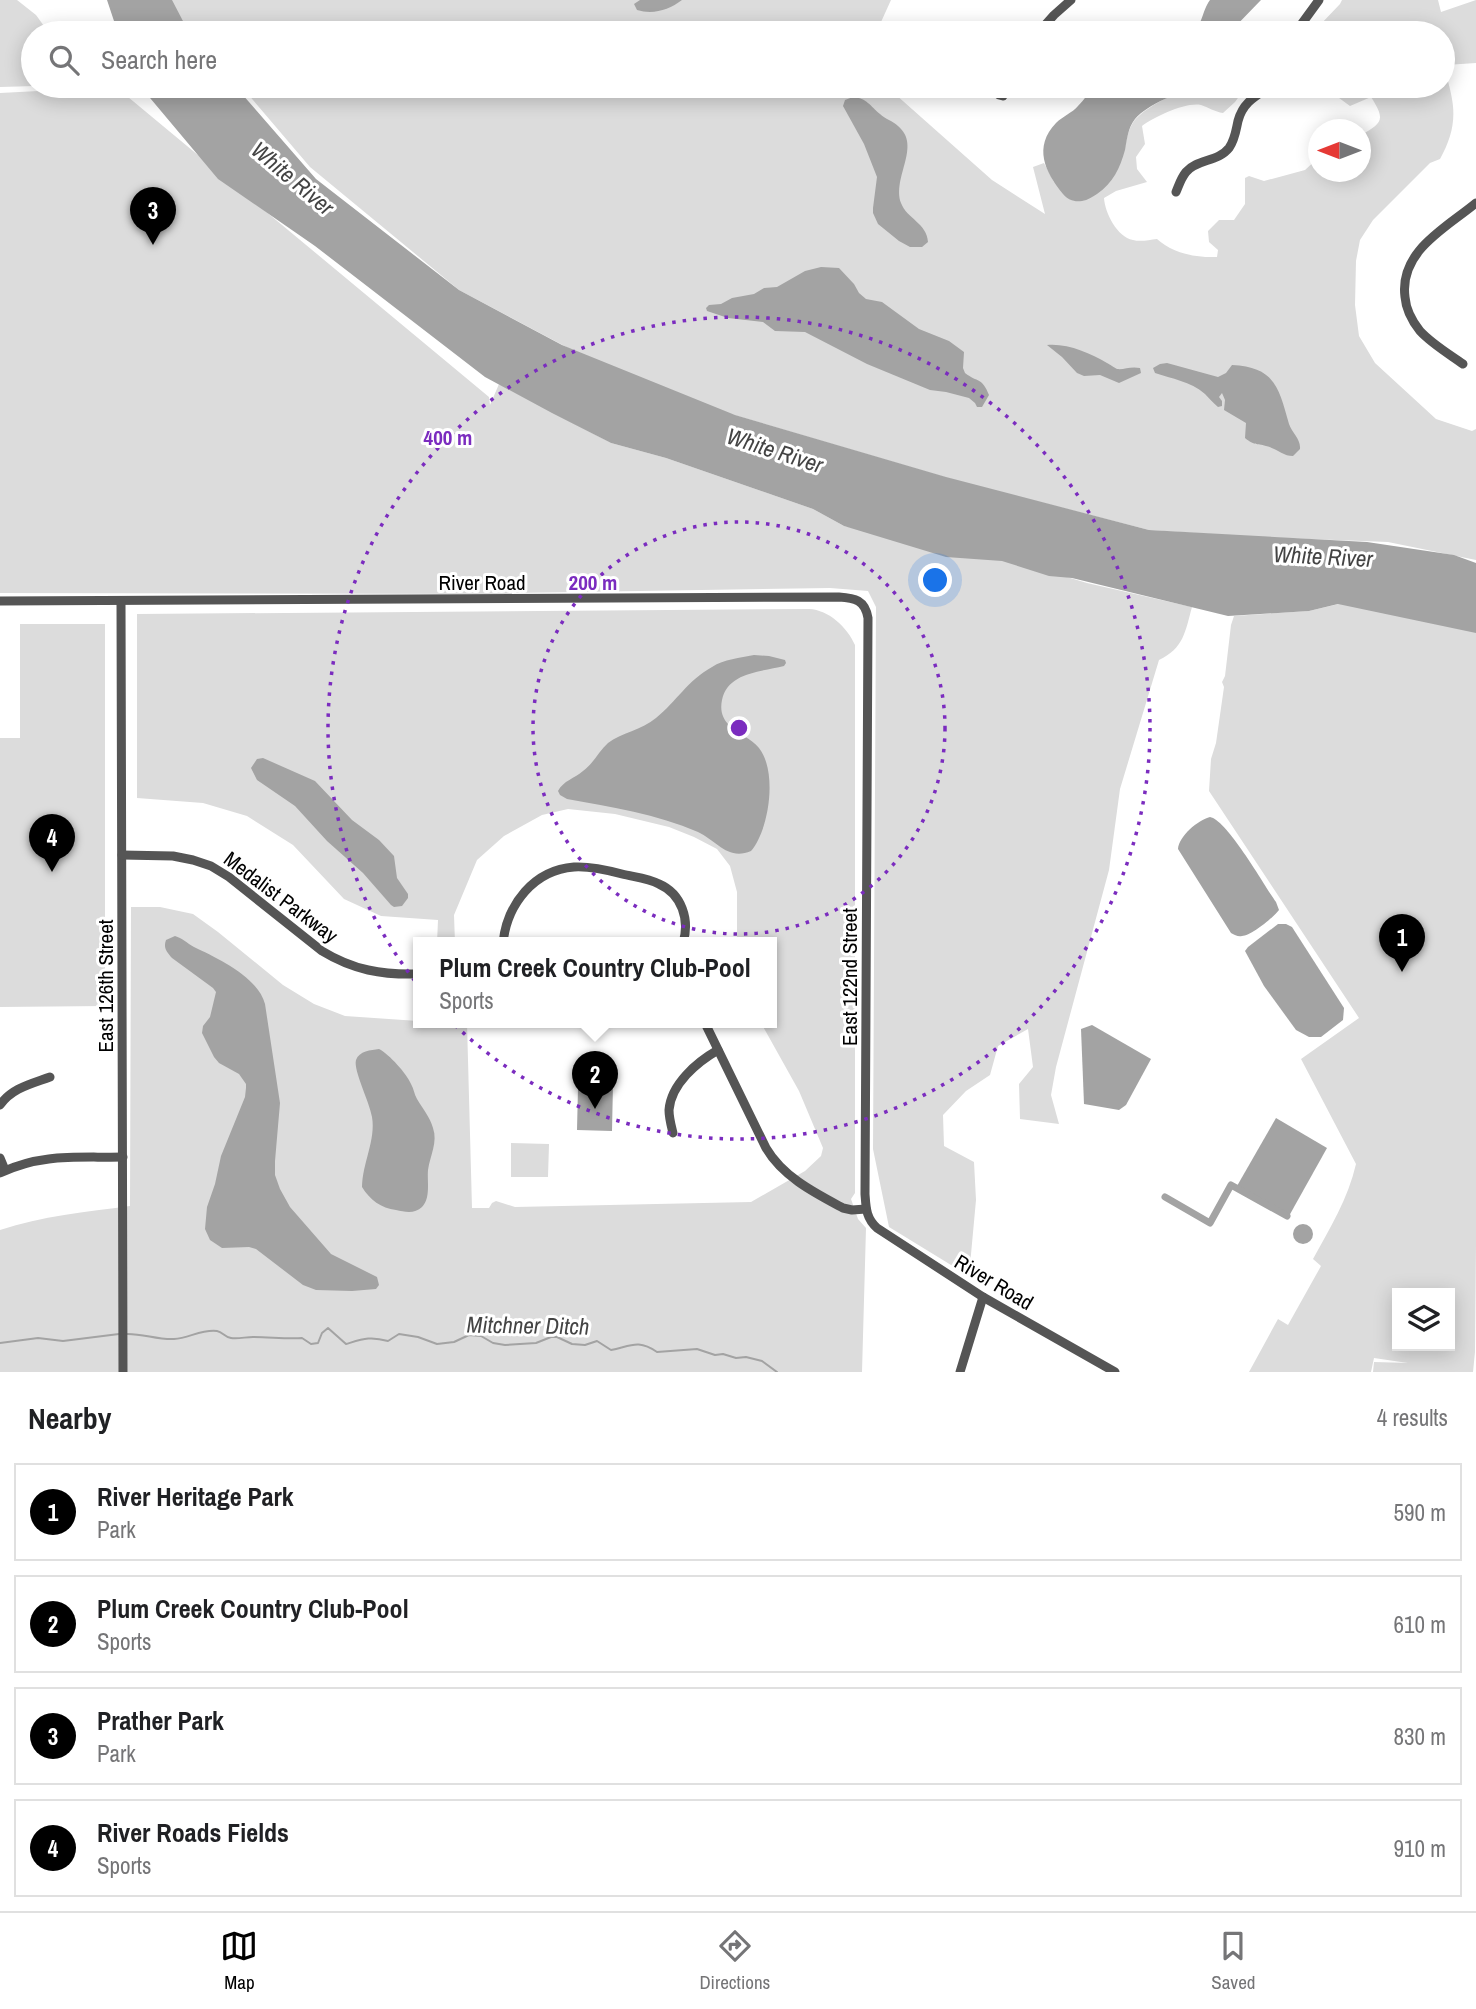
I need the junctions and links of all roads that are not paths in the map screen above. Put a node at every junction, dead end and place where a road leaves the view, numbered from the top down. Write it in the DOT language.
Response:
graph roads {
  1 [pos="1071,0"];
  2 [pos="1319,0"];
  3 [pos="1049,21"];
  4 [pos="1304,21"];
  5 [pos="1251,98"];
  6 [pos="1176,192"];
  7 [pos="1476,203"];
  8 [pos="1462,365"];
  9 [pos="0,601"];
  10 [pos="121,601"];
  11 [pos="867,744"];
  12 [pos="122,855"];
  13 [pos="504,937"];
  14 [pos="684,937"];
  15 [pos="413,974"];
  16 [pos="707,1028"];
  17 [pos="718,1051"];
  18 [pos="50,1077"];
  19 [pos="0,1105"];
  20 [pos="673,1133"];
  21 [pos="123,1157"];
  22 [pos="0,1158"];
  23 [pos="3,1171"];
  24 [pos="866,1209"];
  25 [pos="983,1297"];
  26 [pos="124,1372"];
  27 [pos="960,1372"];
  28 [pos="1115,1372"];
  1 -- 3 [label="street"];
  2 -- 4 [label="street"];
  5 -- 6 [label="street"];
  7 -- 8 [label="street"];
  9 -- 10 [label="street, River Road"];
  10 -- 11 [label="street, River Road"];
  10 -- 12 [label="street, East 126th Street"];
  11 -- 24 [label="street, East 122nd Street"];
  12 -- 15 [label="street, Medalist Parkway"];
  12 -- 21 [label="street, East 126th Street"];
  13 -- 14 [label="street"];
  16 -- 17 [label="street"];
  17 -- 20 [label="street"];
  17 -- 24 [label="street"];
  18 -- 19 [label="street"];
  21 -- 23 [label="street"];
  21 -- 26 [label="street, East 126th Street"];
  22 -- 23 [label="street"];
  24 -- 25 [label="street, River Road"];
  25 -- 27 [label="street"];
  25 -- 28 [label="street, River Road"];
}
